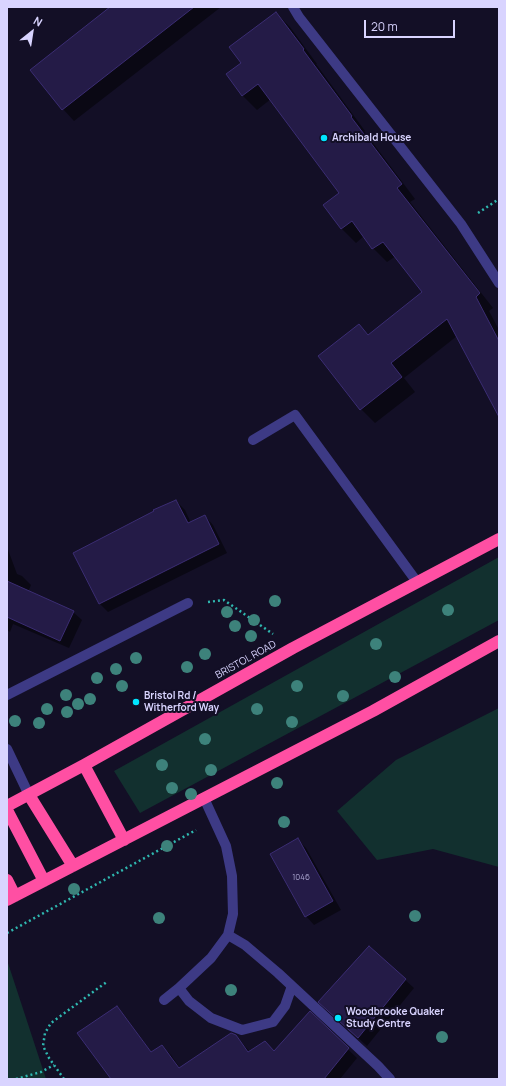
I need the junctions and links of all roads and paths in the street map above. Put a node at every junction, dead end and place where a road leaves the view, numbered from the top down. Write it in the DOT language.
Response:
graph roads {
  1 [pos="293,7"];
  2 [pos="499,283"];
  3 [pos="253,440"];
  4 [pos="499,539"];
  5 [pos="417,582"];
  6 [pos="188,603"];
  7 [pos="499,641"];
  8 [pos="293,648"];
  9 [pos="7,695"];
  10 [pos="7,749"];
  11 [pos="84,765"];
  12 [pos="29,795"];
  13 [pos="204,798"];
  14 [pos="7,806"];
  15 [pos="7,810"];
  16 [pos="124,840"];
  17 [pos="73,866"];
  18 [pos="7,880"];
  19 [pos="44,881"];
  20 [pos="11,898"];
  21 [pos="228,935"];
  22 [pos="108,981"];
  23 [pos="292,986"];
  24 [pos="179,988"];
  25 [pos="164,1000"];
  26 [pos="54,1064"];
  27 [pos="16,1079"];
  28 [pos="64,1079"];
  29 [pos="390,1079"];
  1 -- 2 [label="street"];
  3 -- 5 [label="street"];
  4 -- 5 [label="highway, BRISTOL ROAD"];
  5 -- 8 [label="highway, BRISTOL ROAD"];
  6 -- 8 [label="path"];
  6 -- 9 [label="street"];
  7 -- 13 [label="highway"];
  8 -- 11 [label="highway, BRISTOL ROAD"];
  10 -- 12 [label="street"];
  11 -- 12 [label="highway, BRISTOL ROAD"];
  11 -- 16 [label="highway"];
  12 -- 14 [label="highway, BRISTOL ROAD"];
  12 -- 17 [label="highway"];
  13 -- 16 [label="highway"];
  13 -- 21 [label="street"];
  15 -- 19 [label="highway"];
  16 -- 17 [label="highway"];
  17 -- 19 [label="highway"];
  18 -- 20 [label="highway"];
  19 -- 20 [label="highway"];
  21 -- 23 [label="street"];
  21 -- 24 [label="street"];
  22 -- 26 [label="path"];
  23 -- 24 [label="street"];
  23 -- 29 [label="street"];
  24 -- 25 [label="street"];
  26 -- 27 [label="path"];
  26 -- 28 [label="path"];
}
